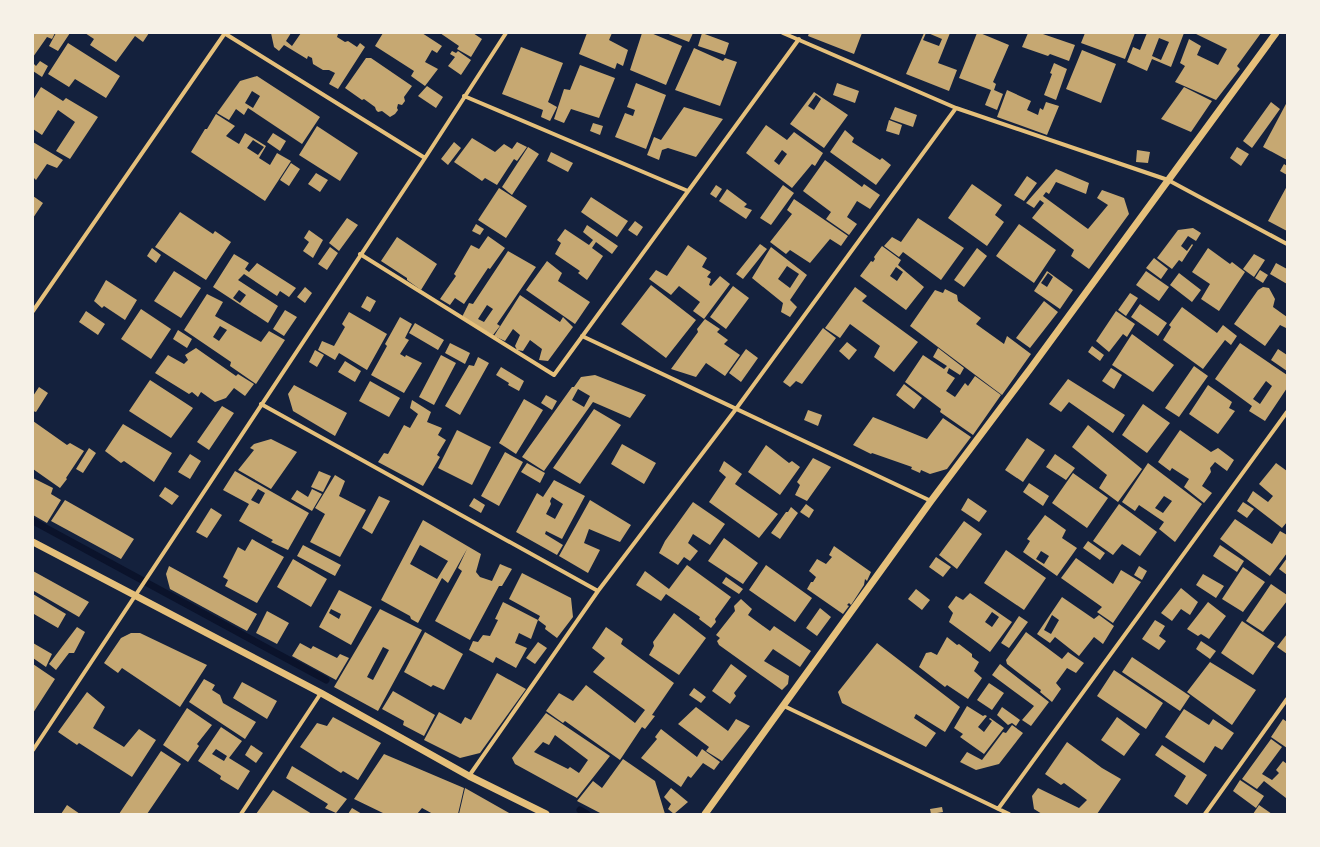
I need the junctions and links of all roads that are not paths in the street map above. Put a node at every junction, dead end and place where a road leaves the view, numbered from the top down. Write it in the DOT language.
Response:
graph roads {
  1 [pos="224,33"];
  2 [pos="506,33"];
  3 [pos="783,33"];
  4 [pos="1276,33"];
  5 [pos="799,39"];
  6 [pos="464,96"];
  7 [pos="956,108"];
  8 [pos="425,158"];
  9 [pos="1168,180"];
  10 [pos="688,191"];
  11 [pos="1287,244"];
  12 [pos="360,254"];
  13 [pos="33,311"];
  14 [pos="582,336"];
  15 [pos="261,404"];
  16 [pos="736,409"];
  17 [pos="1287,412"];
  18 [pos="931,501"];
  19 [pos="33,542"];
  20 [pos="598,591"];
  21 [pos="134,596"];
  22 [pos="320,693"];
  23 [pos="1287,699"];
  24 [pos="784,706"];
  25 [pos="33,750"];
  26 [pos="469,776"];
  27 [pos="998,809"];
  28 [pos="241,814"];
  29 [pos="546,814"];
  30 [pos="704,814"];
  31 [pos="1009,814"];
  32 [pos="1205,814"];
  1 -- 8 [label="street"];
  1 -- 13 [label="street"];
  2 -- 6 [label="street"];
  3 -- 5 [label="street"];
  4 -- 9 [label="street"];
  5 -- 7 [label="street"];
  5 -- 10 [label="street"];
  6 -- 8 [label="street"];
  6 -- 10 [label="street"];
  7 -- 9 [label="street"];
  7 -- 16 [label="street"];
  8 -- 12 [label="street"];
  9 -- 11 [label="street"];
  9 -- 18 [label="street"];
  10 -- 14 [label="street"];
  12 -- 14 [label="street"];
  12 -- 15 [label="street"];
  14 -- 16 [label="street"];
  15 -- 20 [label="street"];
  15 -- 21 [label="street"];
  16 -- 18 [label="street"];
  16 -- 20 [label="street"];
  17 -- 27 [label="street"];
  18 -- 24 [label="street"];
  19 -- 21 [label="street"];
  20 -- 26 [label="street"];
  21 -- 22 [label="street"];
  21 -- 25 [label="street"];
  22 -- 26 [label="street"];
  22 -- 28 [label="street"];
  23 -- 32 [label="street"];
  24 -- 27 [label="street"];
  24 -- 30 [label="street"];
  26 -- 29 [label="street"];
  27 -- 31 [label="street"];
}
